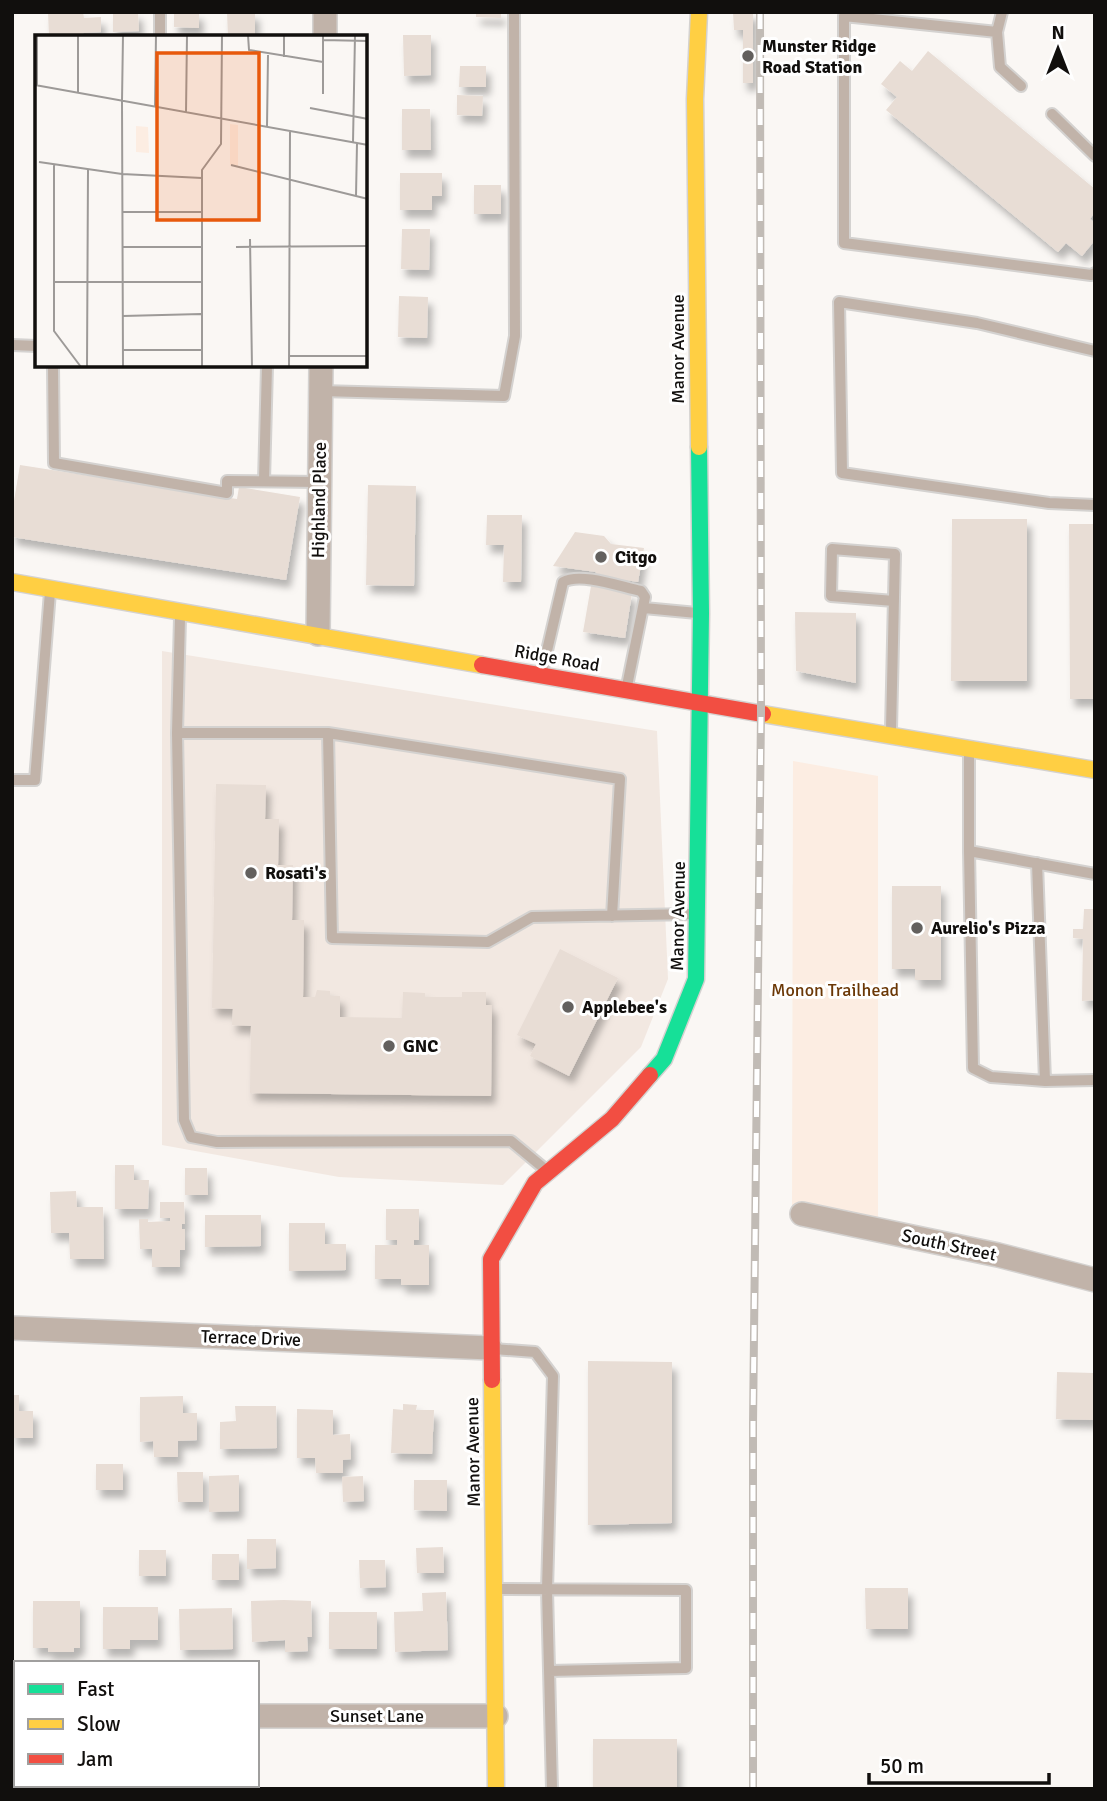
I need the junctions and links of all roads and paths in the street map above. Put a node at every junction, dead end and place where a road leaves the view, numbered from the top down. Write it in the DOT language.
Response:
graph roads {
  1 [pos="160,12"];
  2 [pos="325,12"];
  3 [pos="514,12"];
  4 [pos="699,12"];
  5 [pos="1002,12"];
  6 [pos="997,32"];
  7 [pos="160,35"];
  8 [pos="325,35"];
  9 [pos="1021,86"];
  10 [pos="1052,114"];
  11 [pos="1095,156"];
  12 [pos="1095,273"];
  13 [pos="12,345"];
  14 [pos="35,346"];
  15 [pos="1095,351"];
  16 [pos="53,368"];
  17 [pos="267,368"];
  18 [pos="321,368"];
  19 [pos="321,391"];
  20 [pos="264,481"];
  21 [pos="320,482"];
  22 [pos="1095,505"];
  23 [pos="12,582"];
  24 [pos="51,588"];
  25 [pos="894,601"];
  26 [pos="644,608"];
  27 [pos="180,611"];
  28 [pos="701,613"];
  29 [pos="318,634"];
  30 [pos="541,675"];
  31 [pos="626,690"];
  32 [pos="700,703"];
  33 [pos="177,733"];
  34 [pos="328,733"];
  35 [pos="891,735"];
  36 [pos="969,749"];
  37 [pos="1095,770"];
  38 [pos="12,780"];
  39 [pos="970,850"];
  40 [pos="1037,863"];
  41 [pos="1095,874"];
  42 [pos="697,914"];
  43 [pos="612,916"];
  44 [pos="1095,1080"];
  45 [pos="1045,1081"];
  46 [pos="548,1172"];
  47 [pos="802,1214"];
  48 [pos="1095,1280"];
  49 [pos="12,1328"];
  50 [pos="490,1349"];
  51 [pos="494,1589"];
  52 [pos="547,1590"];
  53 [pos="549,1671"];
  54 [pos="259,1716"];
  55 [pos="496,1716"];
  56 [pos="496,1789"];
  57 [pos="552,1789"];
  1 -- 7 [label="lane"];
  2 -- 8 [label="street"];
  3 -- 19 [label="lane"];
  4 -- 28 [label="street, Manor Avenue"];
  5 -- 6 [label="lane"];
  6 -- 9 [label="lane"];
  6 -- 12 [label="lane"];
  10 -- 11 [label="lane"];
  13 -- 14 [label="lane"];
  15 -- 22 [label="lane"];
  16 -- 20 [label="lane"];
  17 -- 20 [label="lane"];
  18 -- 19 [label="street, Highland Place"];
  19 -- 21 [label="street, Highland Place"];
  20 -- 21 [label="lane"];
  21 -- 29 [label="street, Highland Place"];
  23 -- 24 [label="street, Ridge Road"];
  24 -- 27 [label="street, Ridge Road"];
  24 -- 38 [label="lane"];
  25 -- 25 [label="lane"];
  25 -- 35 [label="lane"];
  26 -- 28 [label="lane"];
  26 -- 30 [label="lane"];
  26 -- 31 [label="lane"];
  27 -- 29 [label="street, Ridge Road"];
  27 -- 33 [label="lane"];
  28 -- 32 [label="street, Manor Avenue"];
  29 -- 30 [label="street, Ridge Road"];
  30 -- 31 [label="street, Ridge Road"];
  31 -- 32 [label="street, Ridge Road"];
  32 -- 35 [label="street, Ridge Road"];
  32 -- 42 [label="street, Manor Avenue"];
  33 -- 34 [label="lane"];
  33 -- 46 [label="lane"];
  34 -- 43 [label="lane"];
  34 -- 43 [label="lane"];
  35 -- 36 [label="street, Ridge Road"];
  36 -- 37 [label="street, Ridge Road"];
  36 -- 39 [label="lane"];
  39 -- 40 [label="lane"];
  39 -- 45 [label="lane"];
  40 -- 41 [label="lane"];
  40 -- 45 [label="lane"];
  42 -- 43 [label="lane"];
  42 -- 46 [label="street, Manor Avenue"];
  44 -- 45 [label="lane"];
  46 -- 50 [label="street, Manor Avenue"];
  47 -- 48 [label="street, South Street"];
  49 -- 50 [label="street, Terrace Drive"];
  50 -- 51 [label="street, Manor Avenue"];
  50 -- 52 [label="lane"];
  51 -- 52 [label="lane"];
  51 -- 55 [label="street, Manor Avenue"];
  52 -- 53 [label="lane"];
  52 -- 53 [label="lane"];
  53 -- 57 [label="lane"];
  54 -- 55 [label="street, Sunset Lane"];
  55 -- 56 [label="street, Manor Avenue"];
}
